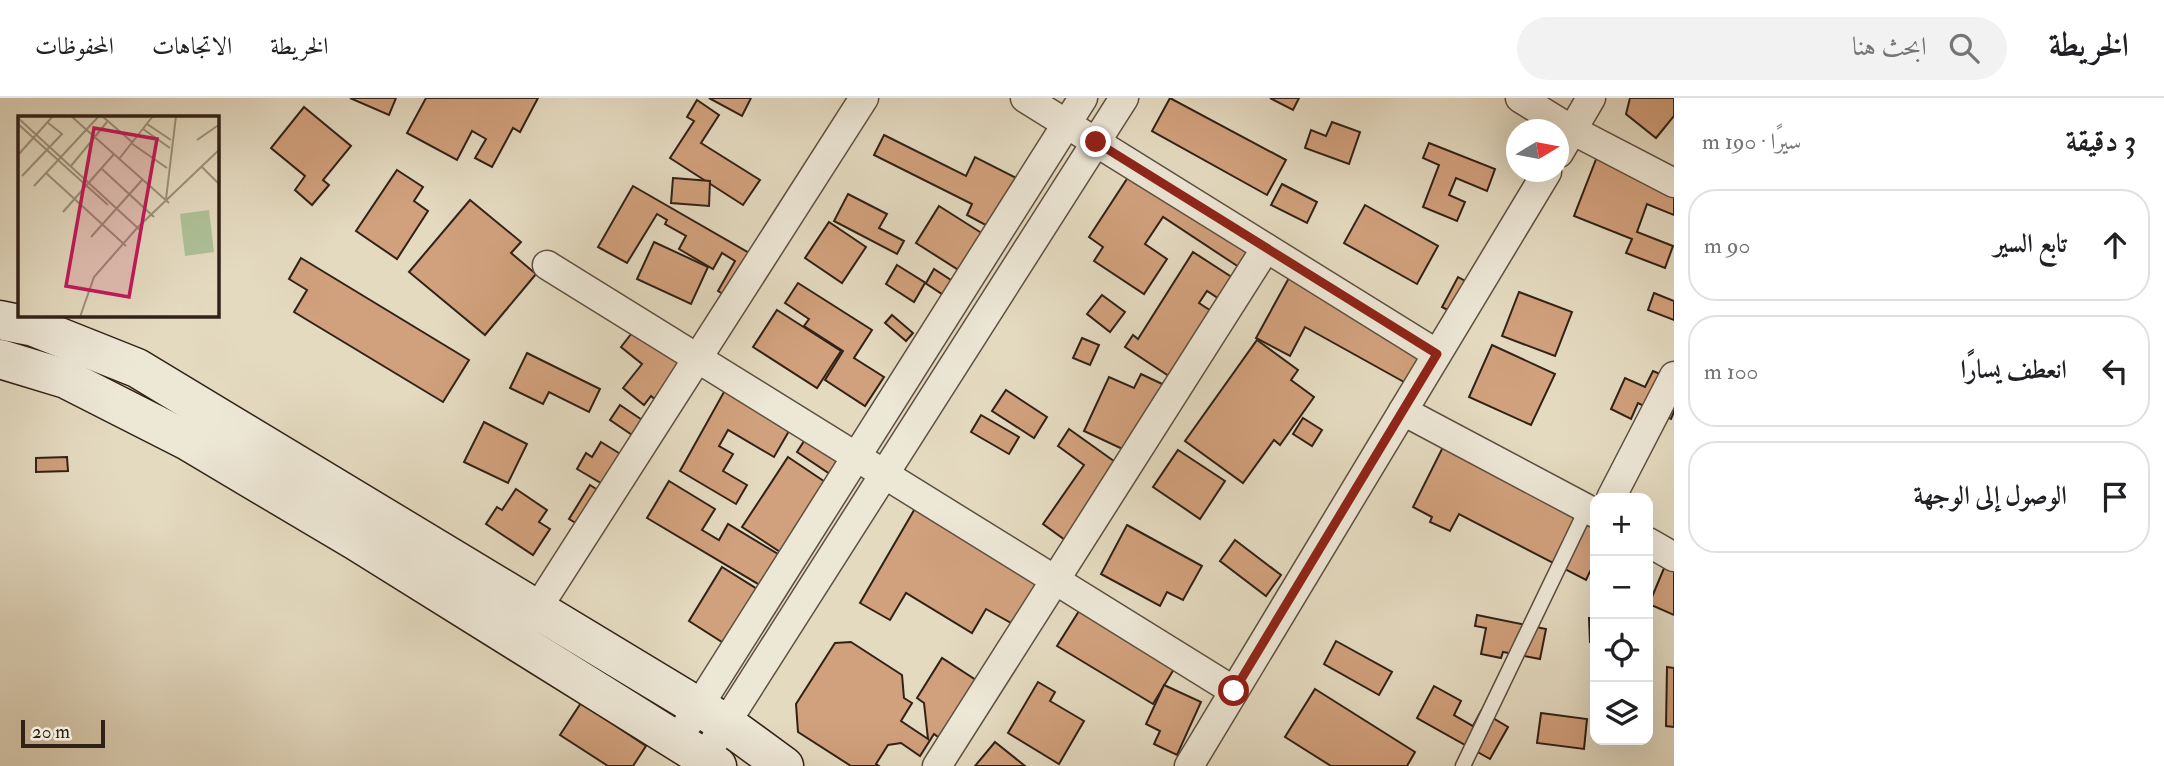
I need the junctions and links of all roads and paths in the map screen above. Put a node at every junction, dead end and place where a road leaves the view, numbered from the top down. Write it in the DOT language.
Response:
graph roads {
  1 [pos="864,98"];
  2 [pos="1025,98"];
  3 [pos="1083,98"];
  4 [pos="1124,98"];
  5 [pos="1520,98"];
  6 [pos="1591,98"];
  7 [pos="1542,119"];
  8 [pos="1067,124"];
  9 [pos="1569,134"];
  10 [pos="1096,142"];
  11 [pos="1569,143"];
  12 [pos="1541,182"];
  13 [pos="1674,183"];
  14 [pos="1266,248"];
  15 [pos="547,265"];
  16 [pos="0,320"];
  17 [pos="1437,354"];
  18 [pos="697,357"];
  19 [pos="0,359"];
  20 [pos="1674,376"];
  21 [pos="1403,411"];
  22 [pos="857,456"];
  23 [pos="883,473"];
  24 [pos="1606,493"];
  25 [pos="1590,503"];
  26 [pos="1590,522"];
  27 [pos="1653,545"];
  28 [pos="1674,556"];
  29 [pos="1055,579"];
  30 [pos="527,625"];
  31 [pos="1234,691"];
  32 [pos="712,715"];
  33 [pos="700,754"];
  34 [pos="784,766"];
  35 [pos="937,766"];
  36 [pos="1189,766"];
  37 [pos="1463,766"];
  1 -- 18 [label="street"];
  2 -- 8 [label="street"];
  3 -- 8 [label="street"];
  4 -- 10 [label="street"];
  5 -- 7 [label="street"];
  6 -- 9 [label="street"];
  8 -- 10 [label="street"];
  8 -- 22 [label="street"];
  10 -- 14 [label="street"];
  10 -- 23 [label="street"];
  11 -- 13 [label="street"];
  12 -- 17 [label="street"];
  14 -- 17 [label="street"];
  14 -- 29 [label="street"];
  15 -- 18 [label="street"];
  16 -- 30 [label="main road"];
  17 -- 21 [label="street"];
  18 -- 22 [label="street"];
  18 -- 30 [label="street"];
  19 -- 30 [label="main road"];
  20 -- 24 [label="street"];
  21 -- 25 [label="street"];
  21 -- 31 [label="street"];
  22 -- 23 [label="street"];
  22 -- 32 [label="street"];
  23 -- 29 [label="street"];
  23 -- 32 [label="street"];
  26 -- 37 [label="lane"];
  27 -- 28 [label="street"];
  29 -- 31 [label="street"];
  29 -- 35 [label="street"];
  30 -- 32 [label="main road"];
  30 -- 33 [label="main road"];
  31 -- 36 [label="street"];
  32 -- 33 [label="street"];
  32 -- 34 [label="main road"];
}
